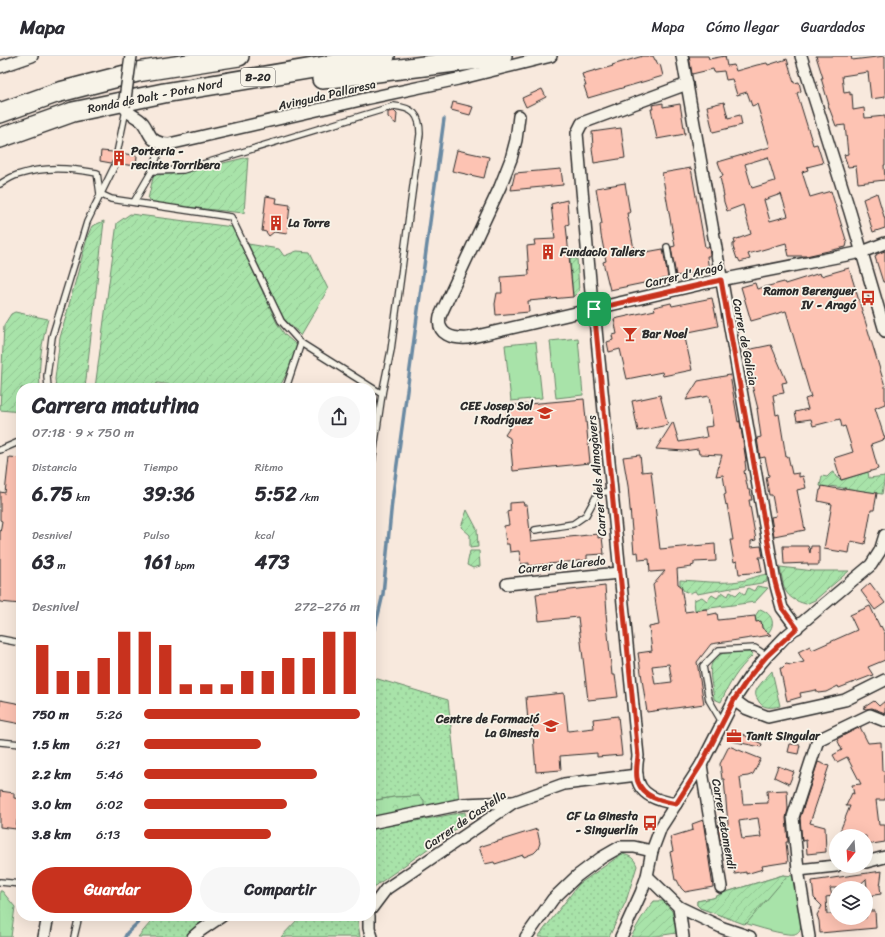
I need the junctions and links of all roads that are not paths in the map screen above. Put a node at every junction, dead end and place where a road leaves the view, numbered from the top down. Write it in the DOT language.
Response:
graph roads {
  1 [pos="32,56"];
  2 [pos="202,56"];
  3 [pos="239,56"];
  4 [pos="385,56"];
  5 [pos="502,56"];
  6 [pos="550,56"];
  7 [pos="682,56"];
  8 [pos="801,56"];
  9 [pos="134,64"];
  10 [pos="0,67"];
  11 [pos="687,84"];
  12 [pos="127,105"];
  13 [pos="0,113"];
  14 [pos="519,116"];
  15 [pos="0,138"];
  16 [pos="162,143"];
  17 [pos="117,153"];
  18 [pos="116,163"];
  19 [pos="152,171"];
  20 [pos="0,184"];
  21 [pos="100,194"];
  22 [pos="134,202"];
  23 [pos="885,243"];
  24 [pos="667,247"];
  25 [pos="862,252"];
  26 [pos="721,280"];
  27 [pos="674,290"];
  28 [pos="594,309"];
  29 [pos="885,331"];
  30 [pos="301,343"];
  31 [pos="48,383"];
  32 [pos="288,383"];
  33 [pos="365,383"];
  34 [pos="376,390"];
  35 [pos="382,394"];
  36 [pos="376,435"];
  37 [pos="16,443"];
  38 [pos="0,450"];
  39 [pos="612,491"];
  40 [pos="535,530"];
  41 [pos="885,536"];
  42 [pos="619,573"];
  43 [pos="507,584"];
  44 [pos="797,628"];
  45 [pos="0,639"];
  46 [pos="16,642"];
  47 [pos="767,656"];
  48 [pos="885,680"];
  49 [pos="734,700"];
  50 [pos="885,721"];
  51 [pos="722,722"];
  52 [pos="0,742"];
  53 [pos="16,744"];
  54 [pos="701,765"];
  55 [pos="637,775"];
  56 [pos="514,802"];
  57 [pos="676,804"];
  58 [pos="376,822"];
  59 [pos="652,851"];
  60 [pos="885,857"];
  61 [pos="873,860"];
  62 [pos="829,867"];
  63 [pos="798,870"];
  64 [pos="647,876"];
  65 [pos="0,882"];
  66 [pos="16,884"];
  67 [pos="722,887"];
  68 [pos="376,902"];
  69 [pos="679,907"];
  70 [pos="47,921"];
  71 [pos="78,921"];
  72 [pos="215,921"];
  73 [pos="369,921"];
  74 [pos="44,937"];
  75 [pos="74,937"];
  76 [pos="193,937"];
  77 [pos="372,937"];
  78 [pos="526,937"];
  79 [pos="621,937"];
  80 [pos="683,937"];
  81 [pos="750,937"];
  82 [pos="809,937"];
  1 -- 10 [label="street"];
  2 -- 9 [label="highway"];
  3 -- 9 [label="highway, Ronda de Dalt - Pota Nord / B-20"];
  4 -- 12 [label="highway, Ronda de Dalt - Pota Nord / B-20"];
  5 -- 12 [label="highway"];
  6 -- 16 [label="street, Avinguda Pallaresa"];
  7 -- 11 [label="street, Carrer de Galicia"];
  8 -- 25 [label="street"];
  9 -- 12 [label="street, bridge"];
  9 -- 13 [label="highway, Ronda de Dalt - Pota Nord / B-20"];
  11 -- 26 [label="street, Carrer de Galicia"];
  11 -- 28 [label="street, Carrer dels Almogàvers"];
  12 -- 15 [label="highway, Ronda de Dalt - Pota Nord / B-20"];
  12 -- 16 [label="street"];
  12 -- 17 [label="lane"];
  14 -- 28 [label="street, Carrer d'Aragó"];
  16 -- 19 [label="lane"];
  18 -- 21 [label="lane"];
  19 -- 22 [label="lane"];
  19 -- 35 [label="lane"];
  20 -- 21 [label="lane"];
  21 -- 22 [label="lane"];
  21 -- 31 [label="lane"];
  22 -- 30 [label="lane"];
  23 -- 25 [label="street, Carrer d'Aragó"];
  24 -- 27 [label="lane"];
  25 -- 26 [label="street, Carrer d'Aragó"];
  25 -- 29 [label="street"];
  26 -- 27 [label="street, Carrer d'Aragó"];
  26 -- 44 [label="street, Carrer de Galicia"];
  27 -- 28 [label="street, Carrer d'Aragó"];
  28 -- 39 [label="street, Carrer dels Almogàvers"];
  30 -- 32 [label="lane"];
  30 -- 33 [label="lane"];
  34 -- 35 [label="lane"];
  35 -- 36 [label="lane"];
  37 -- 38 [label="lane"];
  39 -- 40 [label="lane"];
  39 -- 42 [label="street, Carrer dels Almogàvers"];
  41 -- 44 [label="street"];
  42 -- 43 [label="street, Carrer de Laredo"];
  42 -- 55 [label="street, Carrer dels Almogàvers"];
  44 -- 47 [label="street"];
  45 -- 46 [label="lane"];
  47 -- 49 [label="street"];
  47 -- 51 [label="lane"];
  48 -- 49 [label="street"];
  49 -- 51 [label="street"];
  50 -- 63 [label="street"];
  51 -- 54 [label="street"];
  52 -- 53 [label="lane"];
  54 -- 57 [label="street"];
  54 -- 67 [label="street, Carrer Letamendi"];
  55 -- 56 [label="street, Carrer de Castella"];
  55 -- 57 [label="street"];
  56 -- 58 [label="street"];
  56 -- 68 [label="street, Carrer de Castella"];
  57 -- 59 [label="street"];
  59 -- 64 [label="street"];
  59 -- 78 [label="street"];
  60 -- 61 [label="street"];
  62 -- 63 [label="street"];
  63 -- 82 [label="street"];
  64 -- 69 [label="street"];
  64 -- 79 [label="street"];
  65 -- 66 [label="lane"];
  69 -- 80 [label="street"];
  69 -- 81 [label="street"];
  70 -- 74 [label="street"];
  71 -- 75 [label="lane"];
  72 -- 76 [label="street"];
  73 -- 77 [label="street"];
}
